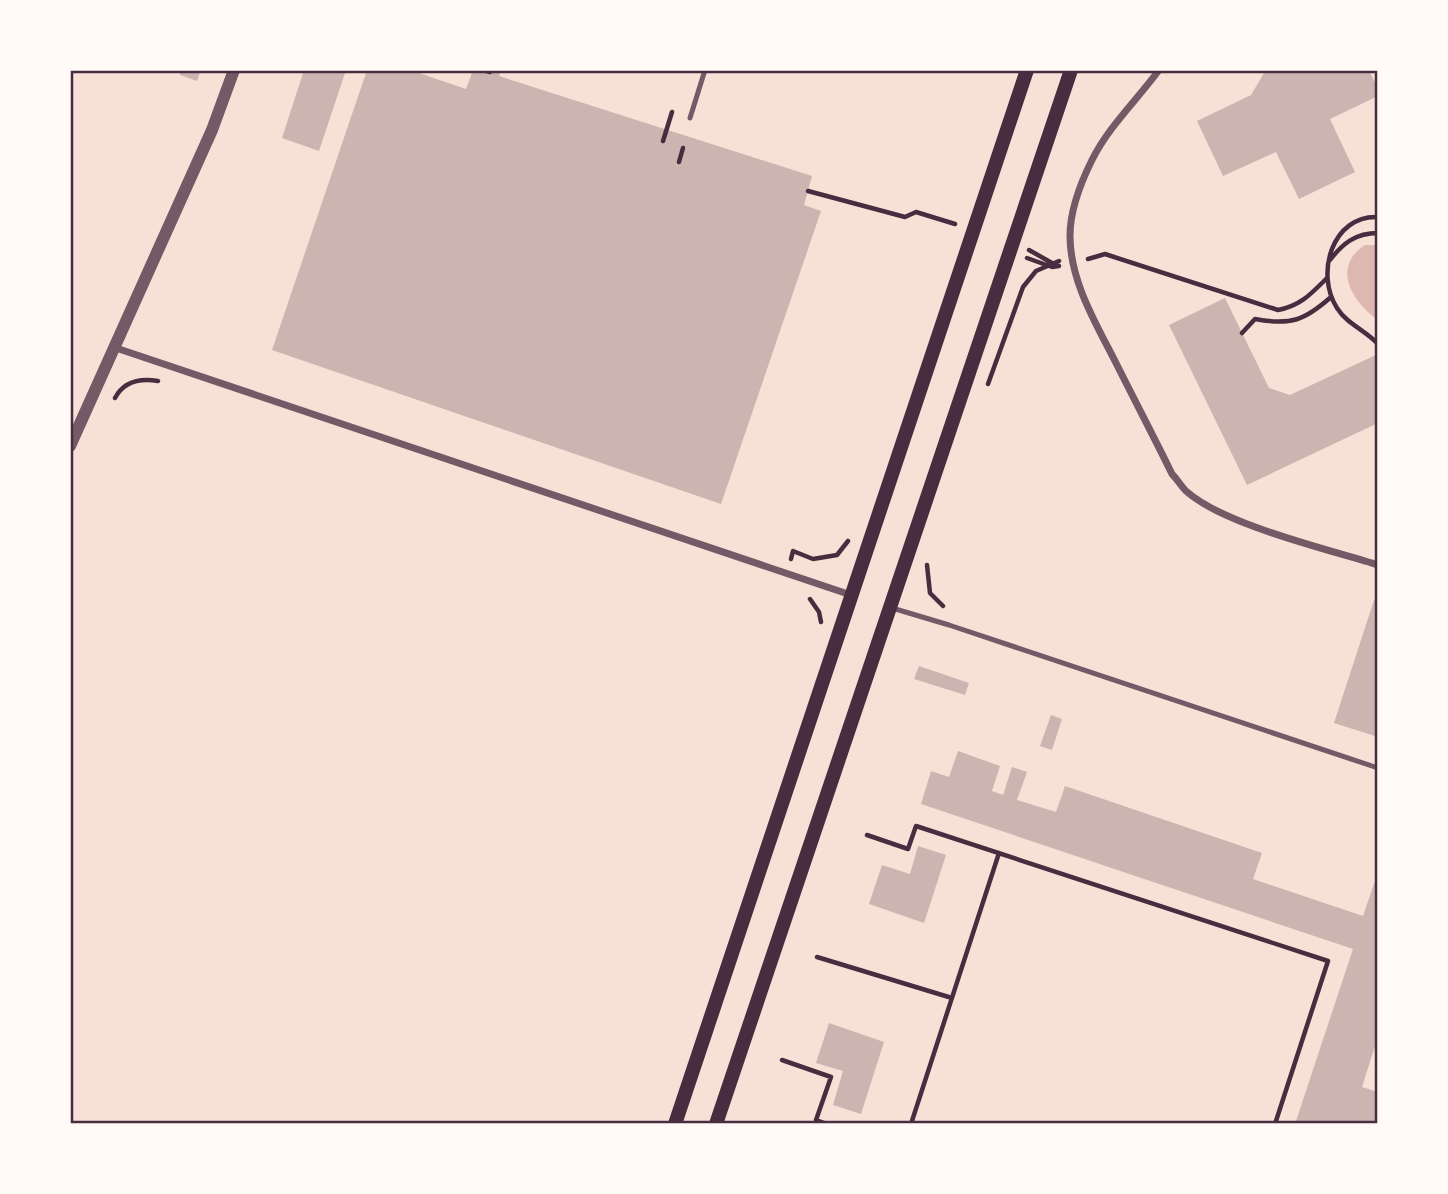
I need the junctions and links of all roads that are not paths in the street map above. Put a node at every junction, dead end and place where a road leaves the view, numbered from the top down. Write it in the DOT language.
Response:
graph roads {
  1 [pos="234,70"];
  2 [pos="705,70"];
  3 [pos="1018,70"];
  4 [pos="1027,70"];
  5 [pos="1071,70"];
  6 [pos="1159,70"];
  7 [pos="1016,105"];
  8 [pos="690,118"];
  9 [pos="113,347"];
  10 [pos="70,446"];
  11 [pos="1378,565"];
  12 [pos="851,595"];
  13 [pos="889,607"];
  14 [pos="1378,768"];
  15 [pos="675,1124"];
  16 [pos="716,1124"];
  1 -- 9 [label="street"];
  2 -- 8 [label="lane"];
  3 -- 7 [label="lane"];
  4 -- 7 [label="main road"];
  5 -- 13 [label="main road"];
  6 -- 11 [label="street"];
  7 -- 12 [label="main road"];
  9 -- 10 [label="street"];
  9 -- 12 [label="street"];
  12 -- 15 [label="main road"];
  13 -- 14 [label="lane"];
  13 -- 16 [label="main road"];
}
